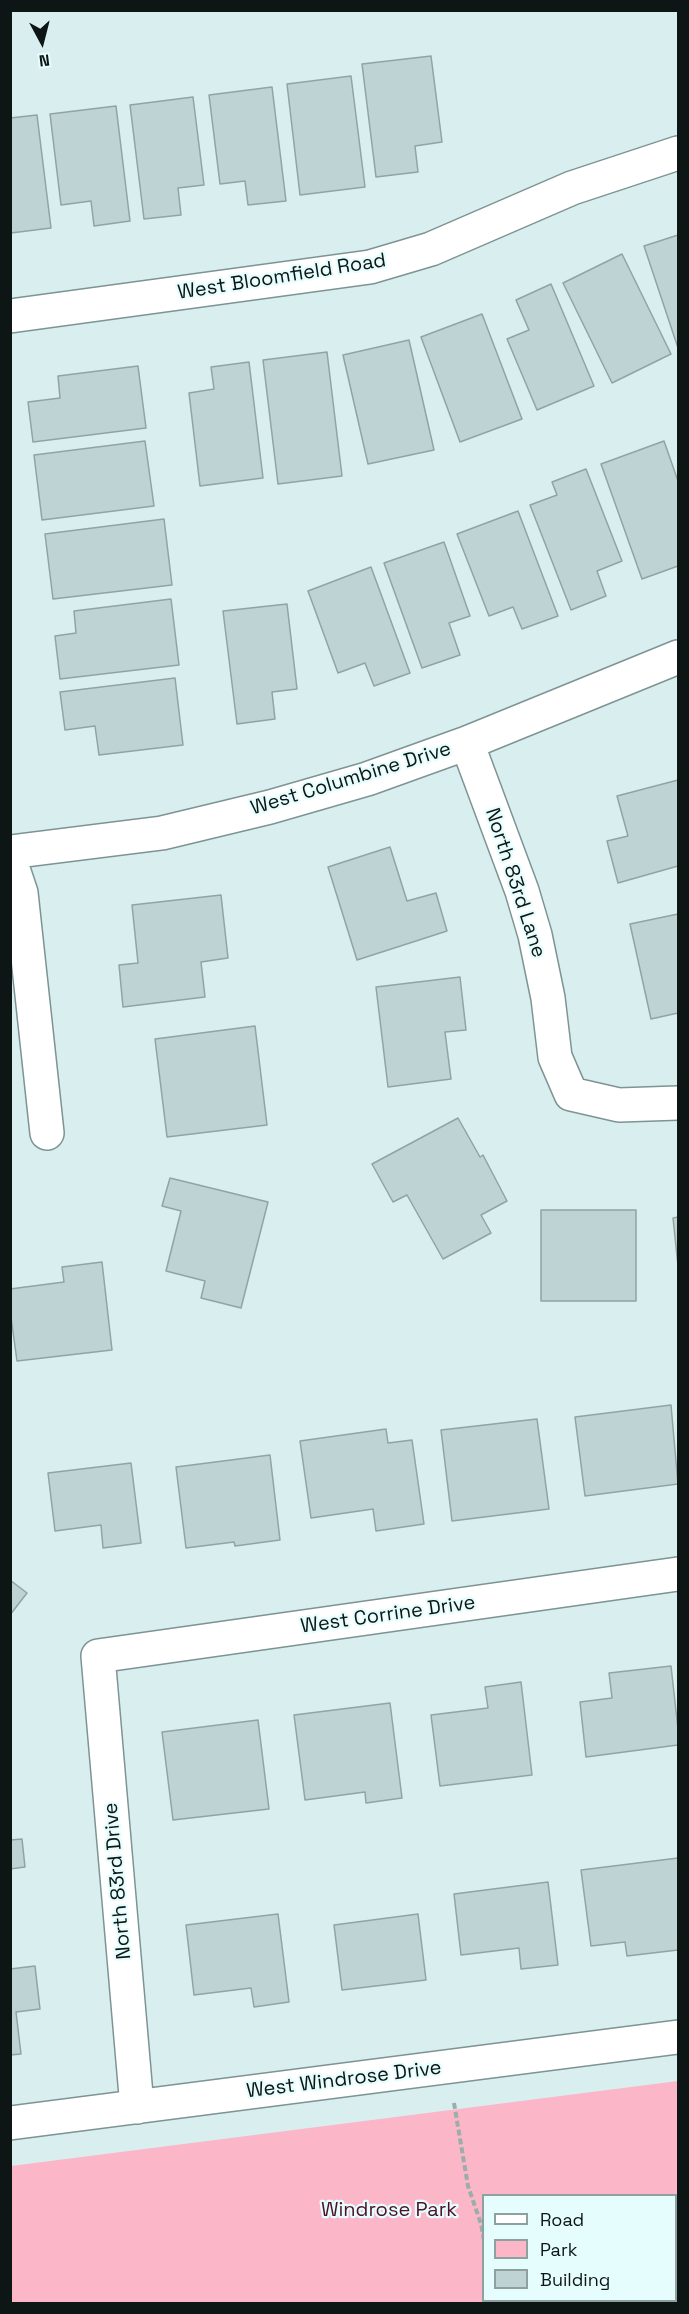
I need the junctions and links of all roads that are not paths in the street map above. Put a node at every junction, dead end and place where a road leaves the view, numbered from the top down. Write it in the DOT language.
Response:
graph roads {
  1 [pos="678,153"];
  2 [pos="10,315"];
  3 [pos="678,657"];
  4 [pos="467,743"];
  5 [pos="10,852"];
  6 [pos="10,860"];
  7 [pos="678,1102"];
  8 [pos="46,1133"];
  9 [pos="678,1574"];
  10 [pos="98,1656"];
  11 [pos="678,2037"];
  12 [pos="137,2107"];
  13 [pos="10,2123"];
  1 -- 2 [label="street, West Bloomfield Road"];
  3 -- 4 [label="street, West Columbine Drive"];
  4 -- 5 [label="street, West Columbine Drive"];
  4 -- 7 [label="street, North 83rd Lane"];
  6 -- 8 [label="street"];
  9 -- 10 [label="street, West Corrine Drive"];
  10 -- 12 [label="street, North 83rd Drive"];
  11 -- 12 [label="street, West Windrose Drive"];
  12 -- 13 [label="street, West Windrose Drive"];
}
